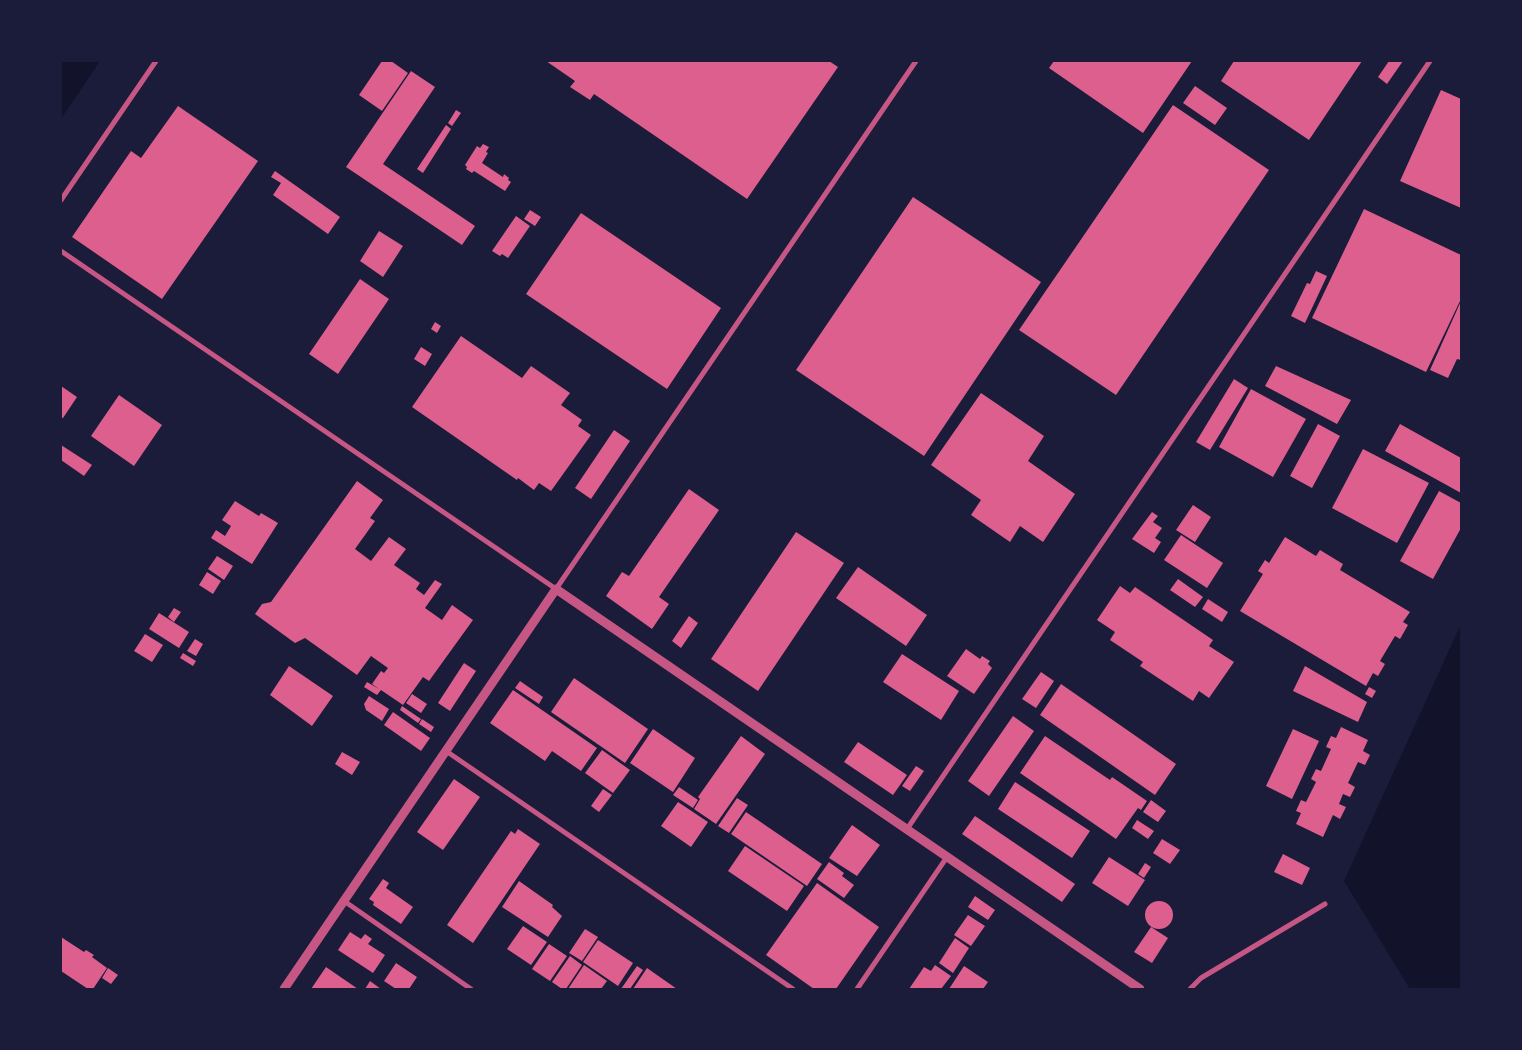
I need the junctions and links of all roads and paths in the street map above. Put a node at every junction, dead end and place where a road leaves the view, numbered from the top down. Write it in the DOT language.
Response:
graph roads {
  1 [pos="156,61"];
  2 [pos="916,61"];
  3 [pos="1430,61"];
  4 [pos="61,200"];
  5 [pos="61,251"];
  6 [pos="556,589"];
  7 [pos="446,751"];
  8 [pos="907,829"];
  9 [pos="947,857"];
  10 [pos="344,901"];
  11 [pos="1325,904"];
  12 [pos="284,989"];
  13 [pos="471,989"];
  14 [pos="793,989"];
  15 [pos="857,989"];
  16 [pos="1140,989"];
  17 [pos="1190,989"];
  1 -- 4 [label="street"];
  2 -- 6 [label="street"];
  3 -- 8 [label="street"];
  5 -- 6 [label="street"];
  6 -- 7 [label="street"];
  6 -- 8 [label="street"];
  7 -- 10 [label="street"];
  7 -- 14 [label="street"];
  8 -- 9 [label="street"];
  9 -- 15 [label="street"];
  9 -- 16 [label="street"];
  10 -- 12 [label="street"];
  10 -- 13 [label="street"];
  11 -- 17 [label="street"];
}
